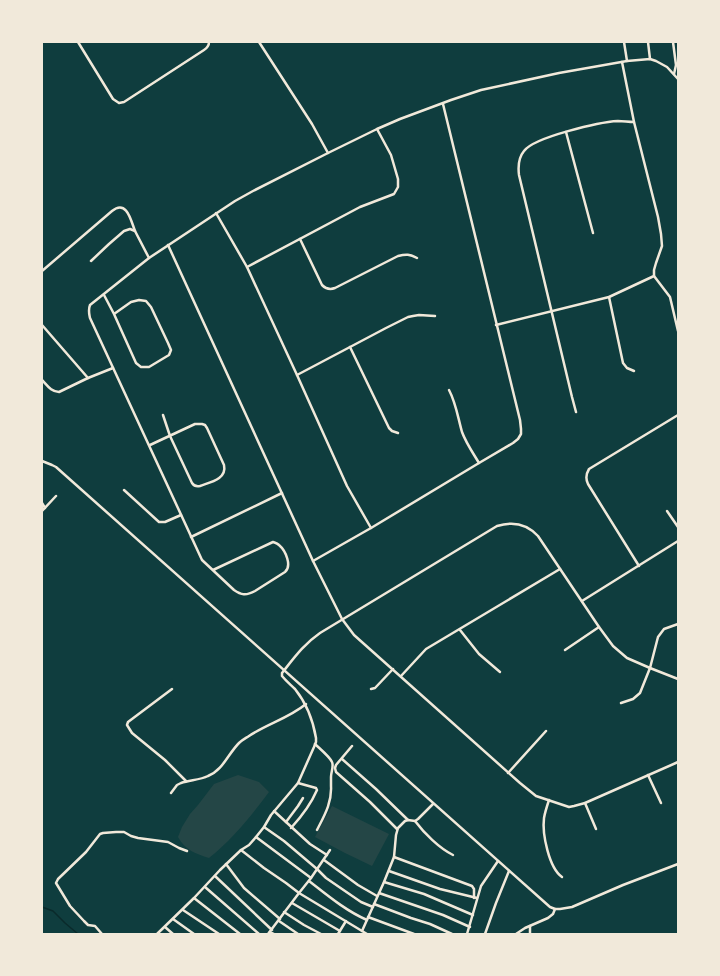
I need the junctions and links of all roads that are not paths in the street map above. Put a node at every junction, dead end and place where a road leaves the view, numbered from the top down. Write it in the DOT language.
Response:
graph roads {
  1 [pos="78,42"];
  2 [pos="209,42"];
  3 [pos="259,42"];
  4 [pos="624,42"];
  5 [pos="648,42"];
  6 [pos="673,42"];
  7 [pos="650,59"];
  8 [pos="627,61"];
  9 [pos="622,62"];
  10 [pos="674,74"];
  11 [pos="678,79"];
  12 [pos="443,104"];
  13 [pos="634,122"];
  14 [pos="377,129"];
  15 [pos="566,132"];
  16 [pos="328,153"];
  17 [pos="216,213"];
  18 [pos="135,231"];
  19 [pos="593,233"];
  20 [pos="300,240"];
  21 [pos="168,245"];
  22 [pos="149,258"];
  23 [pos="417,258"];
  24 [pos="91,261"];
  25 [pos="247,267"];
  26 [pos="42,271"];
  27 [pos="654,276"];
  28 [pos="104,295"];
  29 [pos="609,296"];
  30 [pos="551,310"];
  31 [pos="114,314"];
  32 [pos="435,316"];
  33 [pos="42,325"];
  34 [pos="496,325"];
  35 [pos="678,331"];
  36 [pos="350,347"];
  37 [pos="113,368"];
  38 [pos="634,371"];
  39 [pos="297,374"];
  40 [pos="88,378"];
  41 [pos="42,380"];
  42 [pos="448,390"];
  43 [pos="576,412"];
  44 [pos="163,415"];
  45 [pos="678,415"];
  46 [pos="398,433"];
  47 [pos="170,436"];
  48 [pos="150,445"];
  49 [pos="44,462"];
  50 [pos="479,463"];
  51 [pos="124,490"];
  52 [pos="282,493"];
  53 [pos="56,496"];
  54 [pos="42,503"];
  55 [pos="45,508"];
  56 [pos="42,511"];
  57 [pos="666,511"];
  58 [pos="181,515"];
  59 [pos="678,527"];
  60 [pos="371,528"];
  61 [pos="191,537"];
  62 [pos="678,541"];
  63 [pos="312,561"];
  64 [pos="639,566"];
  65 [pos="560,569"];
  66 [pos="213,570"];
  67 [pos="582,601"];
  68 [pos="342,620"];
  69 [pos="678,624"];
  70 [pos="599,627"];
  71 [pos="460,630"];
  72 [pos="565,650"];
  73 [pos="650,668"];
  74 [pos="393,669"];
  75 [pos="284,670"];
  76 [pos="500,672"];
  77 [pos="401,676"];
  78 [pos="678,679"];
  79 [pos="172,689"];
  80 [pos="371,689"];
  81 [pos="621,703"];
  82 [pos="306,704"];
  83 [pos="546,731"];
  84 [pos="315,744"];
  85 [pos="352,746"];
  86 [pos="342,758"];
  87 [pos="678,762"];
  88 [pos="508,773"];
  89 [pos="648,775"];
  90 [pos="186,781"];
  91 [pos="298,782"];
  92 [pos="171,793"];
  93 [pos="302,798"];
  94 [pos="549,800"];
  95 [pos="585,802"];
  96 [pos="433,803"];
  97 [pos="661,803"];
  98 [pos="274,811"];
  99 [pos="408,820"];
  100 [pos="415,821"];
  101 [pos="286,822"];
  102 [pos="264,827"];
  103 [pos="291,828"];
  104 [pos="397,829"];
  105 [pos="596,829"];
  106 [pos="317,830"];
  107 [pos="256,837"];
  108 [pos="241,850"];
  109 [pos="330,850"];
  110 [pos="187,851"];
  111 [pos="453,854"];
  112 [pos="327,855"];
  113 [pos="394,857"];
  114 [pos="324,860"];
  115 [pos="498,861"];
  116 [pos="226,864"];
  117 [pos="678,864"];
  118 [pos="318,869"];
  119 [pos="389,871"];
  120 [pos="509,871"];
  121 [pos="215,876"];
  122 [pos="562,877"];
  123 [pos="311,878"];
  124 [pos="309,881"];
  125 [pos="384,882"];
  126 [pos="205,887"];
  127 [pos="299,893"];
  128 [pos="379,893"];
  129 [pos="377,896"];
  130 [pos="194,898"];
  131 [pos="475,898"];
  132 [pos="292,903"];
  133 [pos="373,905"];
  134 [pos="555,909"];
  135 [pos="183,910"];
  136 [pos="284,912"];
  137 [pos="474,915"];
  138 [pos="173,919"];
  139 [pos="368,919"];
  140 [pos="279,920"];
  141 [pos="346,921"];
  142 [pos="530,926"];
  143 [pos="165,927"];
  144 [pos="470,927"];
  145 [pos="362,931"];
  146 [pos="270,932"];
  147 [pos="339,933"];
  148 [pos="102,934"];
  149 [pos="156,934"];
  150 [pos="173,934"];
  151 [pos="194,934"];
  152 [pos="219,934"];
  153 [pos="240,934"];
  154 [pos="259,934"];
  155 [pos="274,934"];
  156 [pos="298,934"];
  157 [pos="321,934"];
  158 [pos="367,934"];
  159 [pos="414,934"];
  160 [pos="452,934"];
  161 [pos="468,934"];
  162 [pos="485,934"];
  163 [pos="516,934"];
  164 [pos="530,934"];
  1 -- 2 [label="street"];
  3 -- 16 [label="street"];
  4 -- 8 [label="street"];
  5 -- 7 [label="street"];
  6 -- 10 [label="street"];
  7 -- 8 [label="street"];
  7 -- 10 [label="street"];
  8 -- 9 [label="street"];
  9 -- 12 [label="street"];
  9 -- 13 [label="street"];
  10 -- 11 [label="street"];
  12 -- 14 [label="street"];
  12 -- 34 [label="street"];
  13 -- 15 [label="street"];
  13 -- 27 [label="street"];
  14 -- 16 [label="street"];
  14 -- 20 [label="street"];
  15 -- 19 [label="street"];
  15 -- 30 [label="street"];
  16 -- 17 [label="street"];
  17 -- 21 [label="street"];
  17 -- 25 [label="street"];
  18 -- 22 [label="street"];
  18 -- 24 [label="street"];
  18 -- 26 [label="street"];
  20 -- 23 [label="street"];
  20 -- 25 [label="street"];
  21 -- 22 [label="street"];
  21 -- 52 [label="street"];
  22 -- 28 [label="street"];
  25 -- 39 [label="street"];
  27 -- 29 [label="street"];
  27 -- 35 [label="street"];
  28 -- 31 [label="street"];
  28 -- 37 [label="street"];
  29 -- 30 [label="street"];
  29 -- 38 [label="street"];
  30 -- 34 [label="street"];
  30 -- 43 [label="street"];
  31 -- 31 [label="street"];
  32 -- 36 [label="street"];
  33 -- 40 [label="street"];
  34 -- 50 [label="street"];
  36 -- 39 [label="street"];
  36 -- 46 [label="street"];
  37 -- 40 [label="street"];
  37 -- 48 [label="street"];
  39 -- 60 [label="street"];
  40 -- 41 [label="street"];
  42 -- 50 [label="street"];
  44 -- 47 [label="street"];
  45 -- 64 [label="street"];
  47 -- 47 [label="street"];
  47 -- 48 [label="street"];
  48 -- 58 [label="street"];
  49 -- 75 [label="street"];
  50 -- 60 [label="street"];
  51 -- 58 [label="street"];
  52 -- 61 [label="street"];
  52 -- 63 [label="street"];
  53 -- 55 [label="street"];
  54 -- 55 [label="street"];
  55 -- 56 [label="street"];
  57 -- 59 [label="street"];
  58 -- 61 [label="street"];
  60 -- 63 [label="street"];
  61 -- 66 [label="street"];
  62 -- 64 [label="street"];
  63 -- 68 [label="street"];
  64 -- 67 [label="street"];
  65 -- 67 [label="street"];
  65 -- 68 [label="street"];
  65 -- 71 [label="street"];
  66 -- 66 [label="street"];
  67 -- 70 [label="street"];
  68 -- 74 [label="street"];
  68 -- 75 [label="street"];
  69 -- 73 [label="street"];
  70 -- 72 [label="street"];
  70 -- 73 [label="street"];
  71 -- 76 [label="street"];
  71 -- 77 [label="street"];
  73 -- 78 [label="street"];
  73 -- 81 [label="street"];
  74 -- 77 [label="street"];
  74 -- 80 [label="street"];
  75 -- 82 [label="street"];
  75 -- 96 [label="street"];
  77 -- 88 [label="street"];
  79 -- 90 [label="street"];
  82 -- 84 [label="street"];
  82 -- 90 [label="street"];
  83 -- 88 [label="street"];
  84 -- 91 [label="street"];
  84 -- 106 [label="street"];
  85 -- 86 [label="street"];
  86 -- 99 [label="street"];
  86 -- 104 [label="street"];
  87 -- 89 [label="street"];
  88 -- 94 [label="street"];
  89 -- 95 [label="street"];
  89 -- 97 [label="street"];
  90 -- 92 [label="street"];
  91 -- 98 [label="street"];
  91 -- 103 [label="street"];
  93 -- 101 [label="street"];
  94 -- 95 [label="street"];
  94 -- 122 [label="street"];
  95 -- 105 [label="street"];
  96 -- 100 [label="street"];
  96 -- 115 [label="street"];
  98 -- 101 [label="street"];
  98 -- 102 [label="street"];
  99 -- 100 [label="street"];
  99 -- 104 [label="street"];
  100 -- 111 [label="street"];
  101 -- 103 [label="street"];
  102 -- 107 [label="street"];
  102 -- 118 [label="street"];
  103 -- 112 [label="street"];
  104 -- 113 [label="street"];
  107 -- 108 [label="street"];
  107 -- 123 [label="street"];
  108 -- 116 [label="street"];
  108 -- 127 [label="street"];
  109 -- 112 [label="street"];
  110 -- 148 [label="street"];
  112 -- 114 [label="street"];
  113 -- 119 [label="street"];
  113 -- 131 [label="street"];
  114 -- 118 [label="street"];
  114 -- 129 [label="street"];
  115 -- 120 [label="street"];
  115 -- 131 [label="street"];
  116 -- 121 [label="street"];
  116 -- 140 [label="street"];
  117 -- 134 [label="street"];
  118 -- 123 [label="street"];
  118 -- 133 [label="street"];
  119 -- 125 [label="street"];
  119 -- 131 [label="street"];
  120 -- 134 [label="street"];
  120 -- 162 [label="street"];
  121 -- 126 [label="street"];
  121 -- 146 [label="street"];
  123 -- 124 [label="street"];
  124 -- 127 [label="street"];
  124 -- 139 [label="street"];
  125 -- 128 [label="street"];
  125 -- 137 [label="street"];
  126 -- 130 [label="street"];
  126 -- 154 [label="street"];
  127 -- 132 [label="street"];
  127 -- 141 [label="street"];
  128 -- 129 [label="street"];
  128 -- 144 [label="street"];
  129 -- 133 [label="street"];
  130 -- 135 [label="street"];
  130 -- 153 [label="street"];
  131 -- 137 [label="street"];
  132 -- 136 [label="street"];
  132 -- 147 [label="street"];
  133 -- 139 [label="street"];
  133 -- 160 [label="street"];
  134 -- 142 [label="street"];
  135 -- 138 [label="street"];
  135 -- 152 [label="street"];
  136 -- 140 [label="street"];
  136 -- 157 [label="street"];
  137 -- 144 [label="street"];
  138 -- 143 [label="street"];
  138 -- 151 [label="street"];
  139 -- 145 [label="street"];
  139 -- 159 [label="street"];
  140 -- 146 [label="street"];
  140 -- 156 [label="street"];
  141 -- 145 [label="street"];
  141 -- 147 [label="street"];
  142 -- 163 [label="street"];
  142 -- 164 [label="street"];
  143 -- 149 [label="street"];
  143 -- 150 [label="street"];
  144 -- 161 [label="street"];
  145 -- 158 [label="street"];
  146 -- 155 [label="street"];
}
